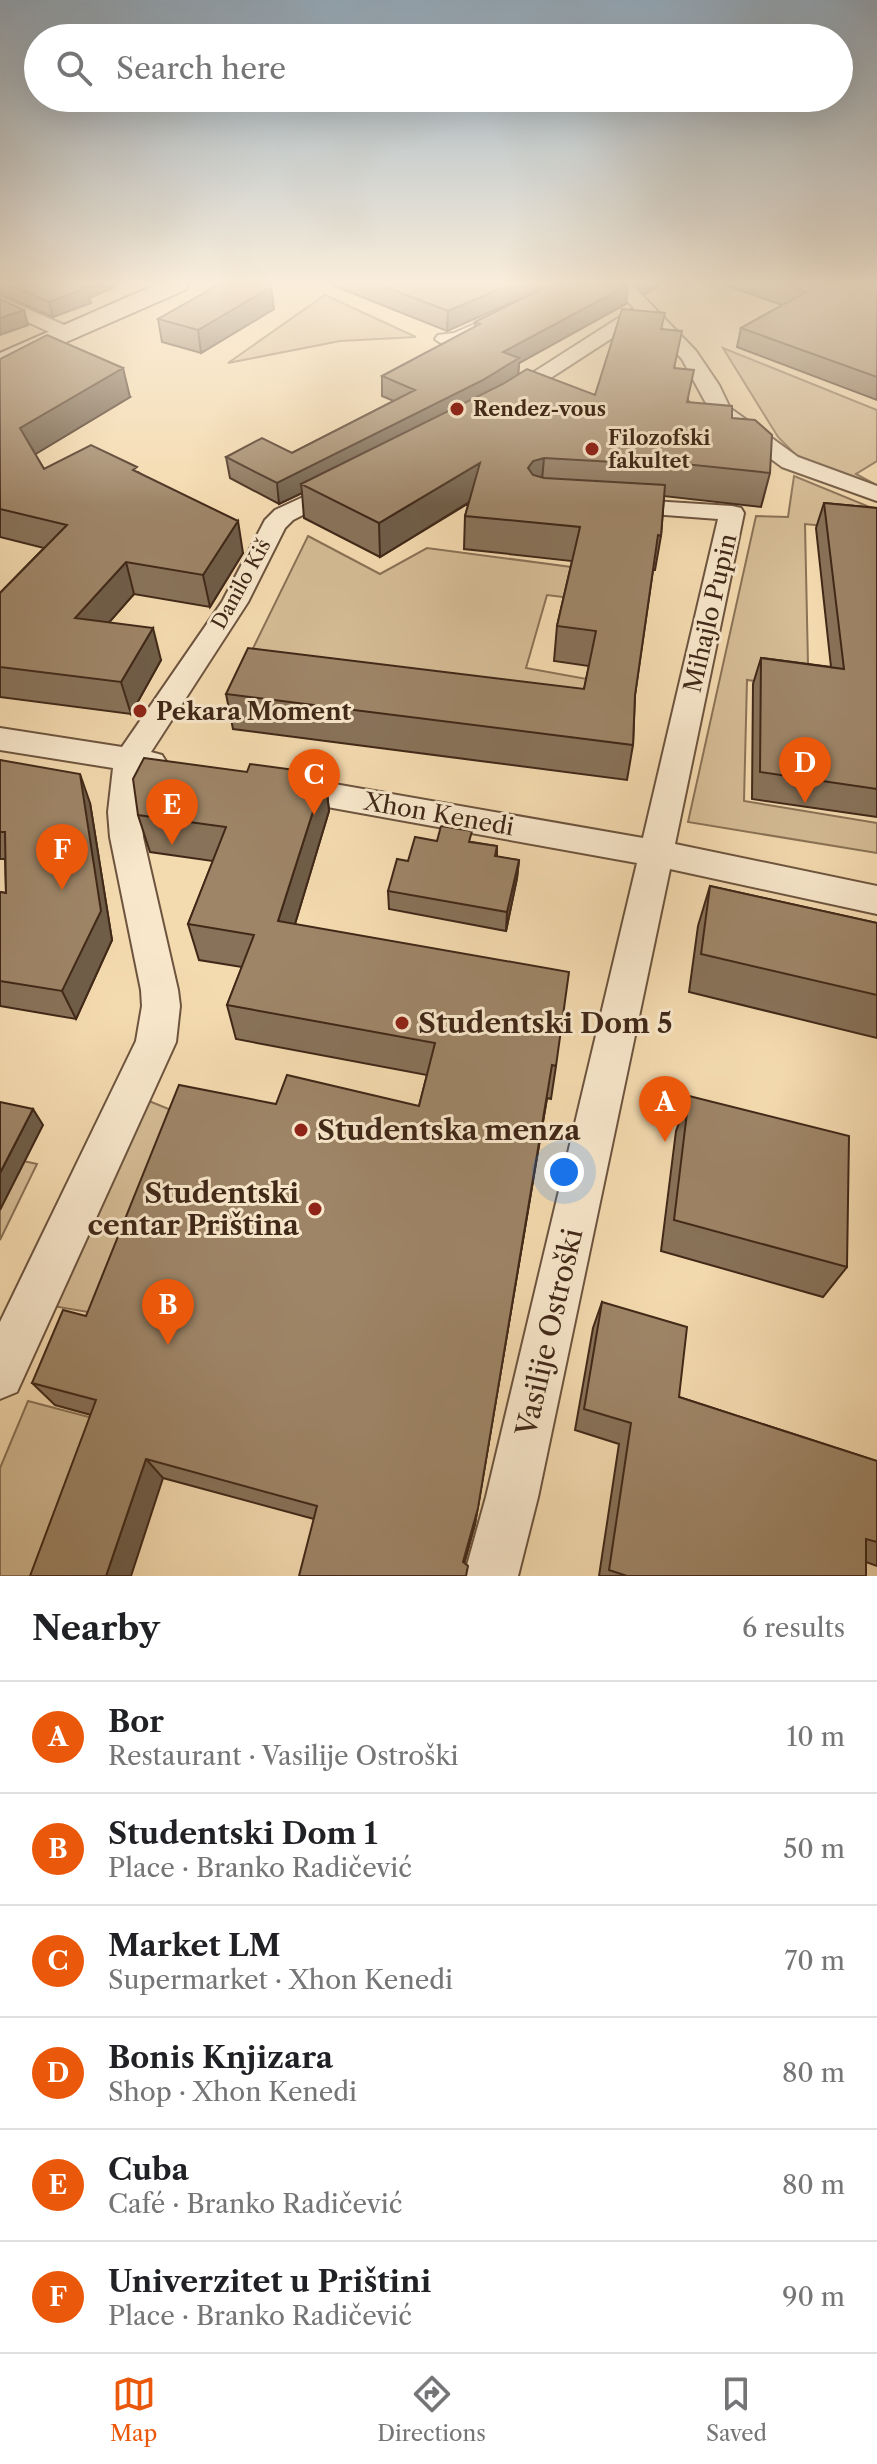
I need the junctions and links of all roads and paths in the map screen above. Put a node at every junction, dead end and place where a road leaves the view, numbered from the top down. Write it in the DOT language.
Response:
graph roads {
  1 [pos="568,359"];
  2 [pos="691,359"];
  3 [pos="492,408"];
  4 [pos="353,480"];
  5 [pos="877,494"];
  6 [pos="589,504"];
  7 [pos="0,739"];
  8 [pos="130,760"];
  9 [pos="177,768"];
  10 [pos="254,781"];
  11 [pos="655,853"];
  12 [pos="877,900"];
  13 [pos="0,1375"];
  14 [pos="491,1576"];
  1 -- 3 [label="street"];
  2 -- 5 [label="street"];
  4 -- 8 [label="street, Danilo Kiš"];
  6 -- 11 [label="street, Mihajlo Pupin"];
  7 -- 8 [label="street"];
  8 -- 9 [label="street"];
  8 -- 13 [label="street"];
  10 -- 11 [label="street, Xhon Kenedi"];
  11 -- 12 [label="street, Xhon Kenedi"];
  11 -- 14 [label="street, Vasilije Ostroški"];
}
